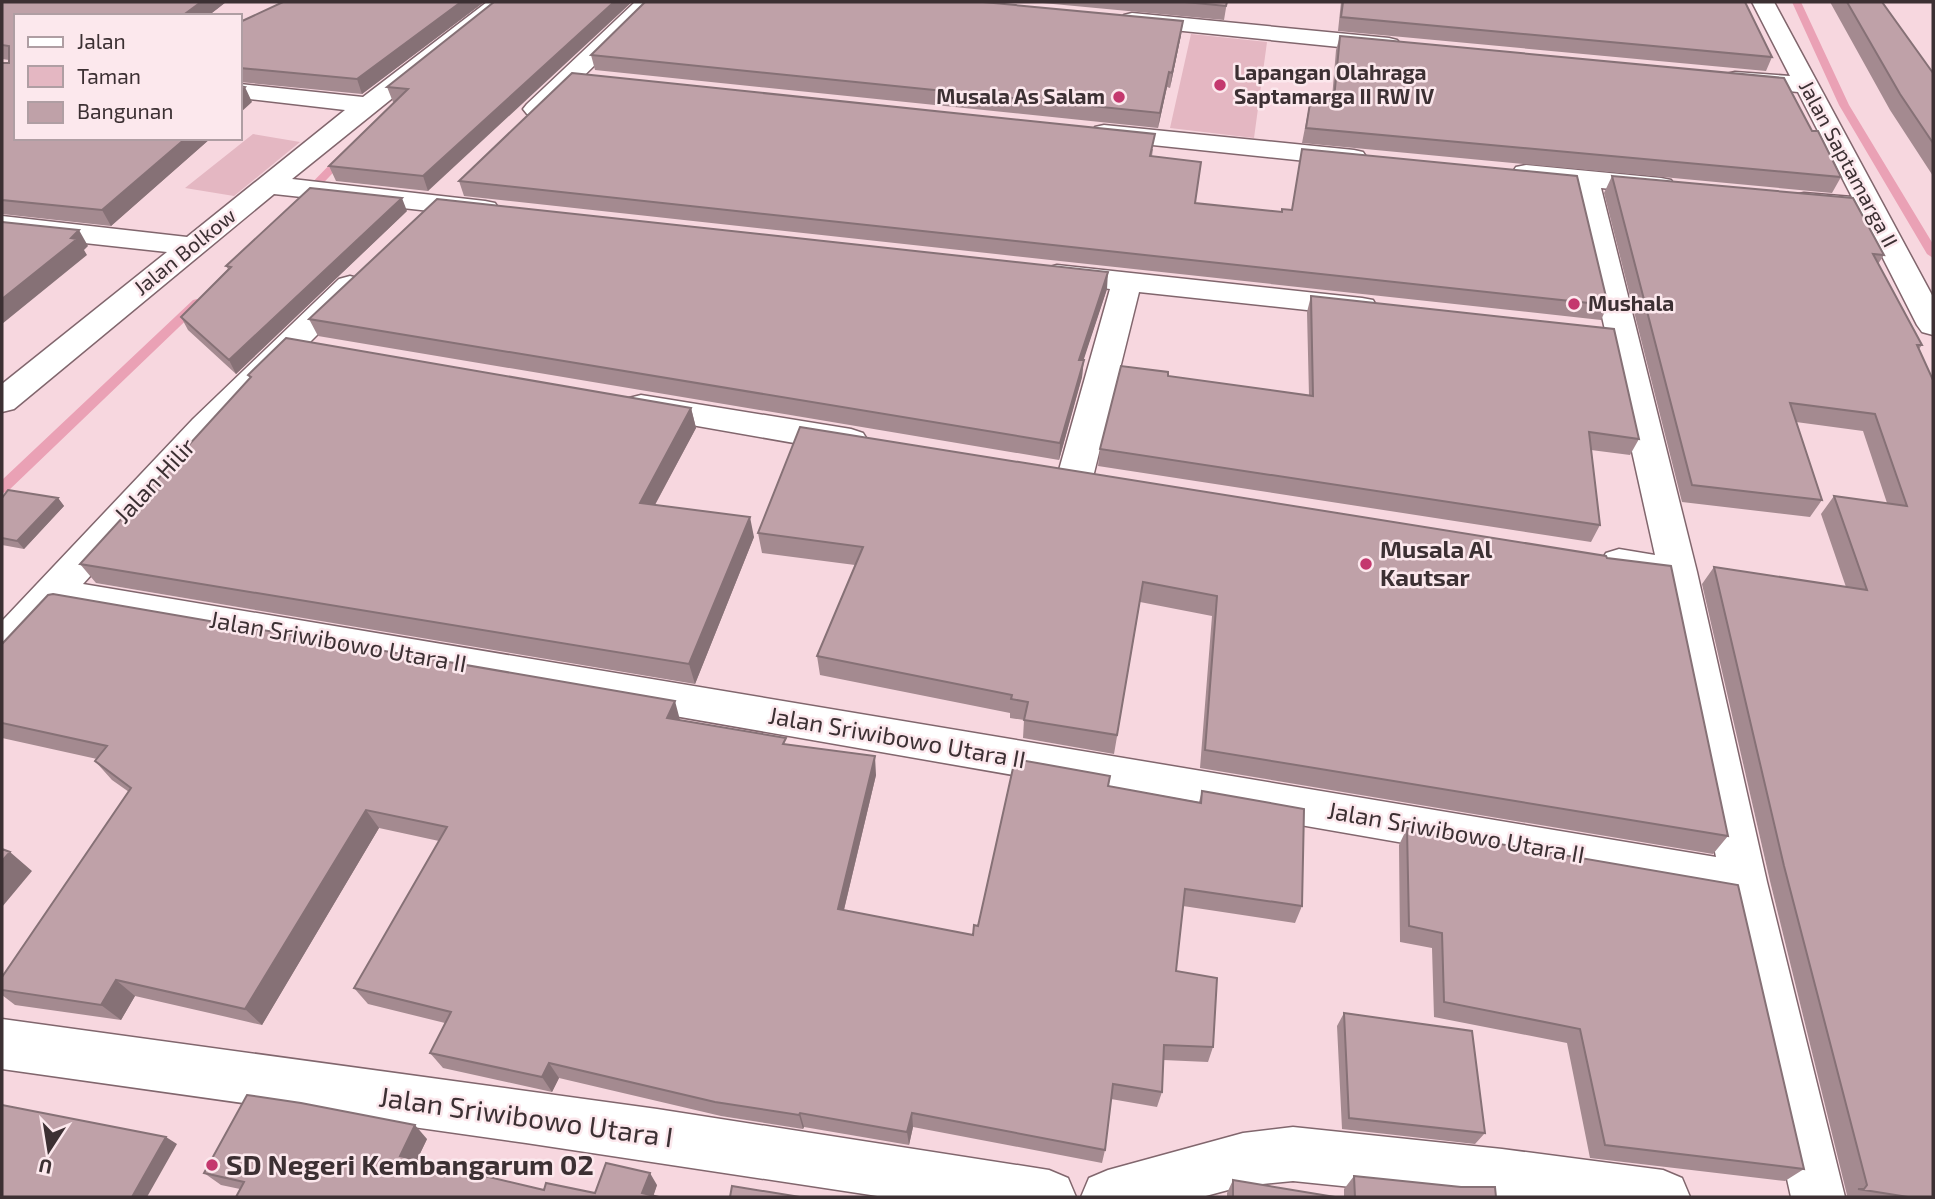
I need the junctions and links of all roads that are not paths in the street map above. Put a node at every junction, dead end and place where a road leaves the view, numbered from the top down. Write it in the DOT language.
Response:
graph roads {
  1 [pos="501,2"];
  2 [pos="649,2"];
  3 [pos="1763,2"];
  4 [pos="1115,18"];
  5 [pos="1418,48"];
  6 [pos="1709,76"];
  7 [pos="1806,85"];
  8 [pos="242,91"];
  9 [pos="370,105"];
  10 [pos="1083,131"];
  11 [pos="511,133"];
  12 [pos="1373,160"];
  13 [pos="1506,172"];
  14 [pos="464,177"];
  15 [pos="1585,179"];
  16 [pos="277,187"];
  17 [pos="1681,188"];
  18 [pos="1776,198"];
  19 [pos="436,204"];
  20 [pos="1871,207"];
  21 [pos="519,213"];
  22 [pos="2,225"];
  23 [pos="406,232"];
  24 [pos="193,246"];
  25 [pos="367,269"];
  26 [pos="1030,271"];
  27 [pos="1127,281"];
  28 [pos="1385,310"];
  29 [pos="1933,325"];
  30 [pos="288,344"];
  31 [pos="328,351"];
  32 [pos="2,401"];
  33 [pos="610,401"];
  34 [pos="883,446"];
  35 [pos="1074,477"];
  36 [pos="1584,557"];
  37 [pos="1678,572"];
  38 [pos="50,593"];
  39 [pos="2,648"];
  40 [pos="1744,882"];
  41 [pos="2,1044"];
  42 [pos="1049,1197"];
  43 [pos="1108,1197"];
  44 [pos="1663,1197"];
  45 [pos="1818,1197"];
  1 -- 9 [label="street, Jalan Bolkow"];
  2 -- 11 [label="street"];
  3 -- 7 [label="street, Jalan Saptamarga II"];
  4 -- 5 [label="street"];
  6 -- 7 [label="street"];
  7 -- 20 [label="street, Jalan Saptamarga II"];
  8 -- 9 [label="street"];
  9 -- 16 [label="street, Jalan Bolkow"];
  10 -- 12 [label="street"];
  13 -- 15 [label="street"];
  14 -- 19 [label="street"];
  15 -- 17 [label="street"];
  15 -- 37 [label="street"];
  16 -- 19 [label="street"];
  16 -- 24 [label="street, Jalan Bolkow"];
  18 -- 20 [label="street"];
  19 -- 21 [label="street"];
  19 -- 23 [label="street"];
  20 -- 29 [label="street, Jalan Saptamarga II"];
  22 -- 24 [label="street"];
  24 -- 32 [label="street, Jalan Bolkow"];
  25 -- 30 [label="street, Jalan Hilir"];
  26 -- 27 [label="street"];
  27 -- 28 [label="street"];
  27 -- 35 [label="street"];
  30 -- 31 [label="street"];
  30 -- 38 [label="street, Jalan Hilir"];
  33 -- 34 [label="street"];
  36 -- 37 [label="street"];
  37 -- 40 [label="street"];
  38 -- 39 [label="street, Jalan Hilir"];
  38 -- 40 [label="street, Jalan Sriwibowo Utara II"];
  40 -- 45 [label="street"];
  41 -- 42 [label="street, Jalan Sriwibowo Utara I"];
  43 -- 44 [label="street"];
}
